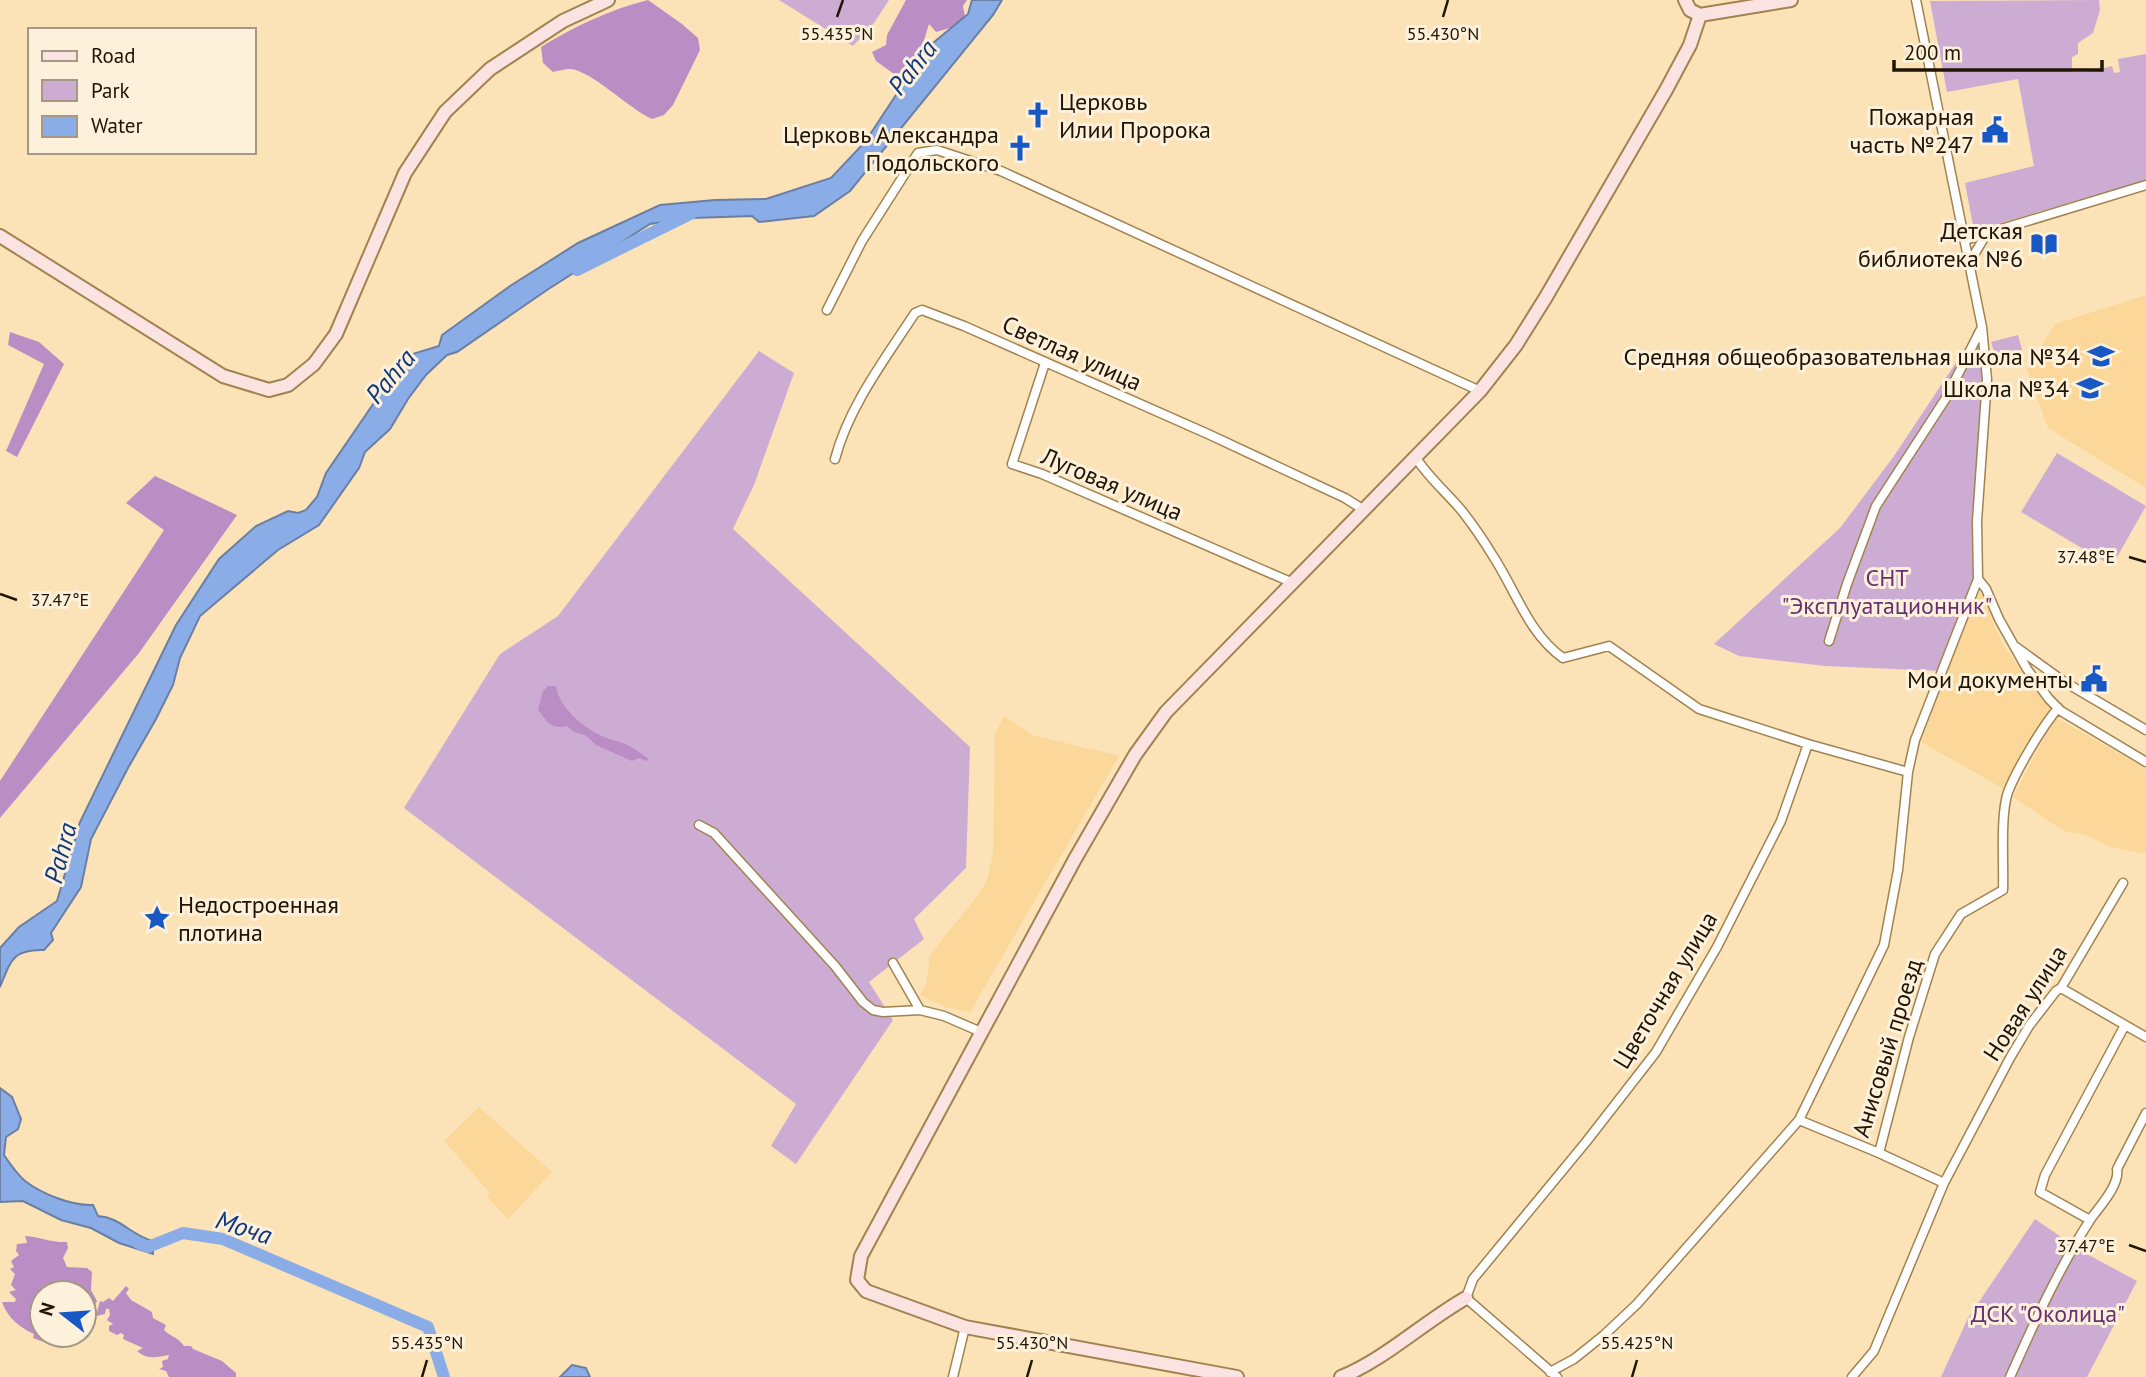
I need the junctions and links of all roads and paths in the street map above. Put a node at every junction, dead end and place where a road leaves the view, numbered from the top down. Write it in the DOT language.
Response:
graph roads {
  1 [pos="608,0"];
  2 [pos="1685,0"];
  3 [pos="1791,0"];
  4 [pos="1916,0"];
  5 [pos="1700,15"];
  6 [pos="2146,185"];
  7 [pos="1987,233"];
  8 [pos="0,236"];
  9 [pos="1965,240"];
  10 [pos="1969,263"];
  11 [pos="827,310"];
  12 [pos="1982,327"];
  13 [pos="1045,363"];
  14 [pos="1480,391"];
  15 [pos="1416,458"];
  16 [pos="835,459"];
  17 [pos="1364,510"];
  18 [pos="1978,579"];
  19 [pos="1293,583"];
  20 [pos="1829,640"];
  21 [pos="2013,646"];
  22 [pos="2058,708"];
  23 [pos="2146,730"];
  24 [pos="1808,744"];
  25 [pos="2146,762"];
  26 [pos="1908,772"];
  27 [pos="699,825"];
  28 [pos="2123,883"];
  29 [pos="893,962"];
  30 [pos="2061,988"];
  31 [pos="920,1010"];
  32 [pos="2125,1025"];
  33 [pos="981,1032"];
  34 [pos="2146,1037"];
  35 [pos="2146,1113"];
  36 [pos="1799,1120"];
  37 [pos="1879,1153"];
  38 [pos="1944,1183"];
  39 [pos="2090,1220"];
  40 [pos="1466,1298"];
  41 [pos="965,1327"];
  42 [pos="1553,1375"];
  43 [pos="953,1377"];
  44 [pos="1237,1377"];
  45 [pos="1341,1377"];
  46 [pos="1853,1377"];
  47 [pos="2010,1377"];
  1 -- 8 [label="street"];
  2 -- 5 [label="street"];
  3 -- 5 [label="street"];
  4 -- 9 [label="street"];
  5 -- 14 [label="street"];
  6 -- 7 [label="street"];
  7 -- 9 [label="street"];
  7 -- 10 [label="street"];
  9 -- 10 [label="street"];
  10 -- 12 [label="street"];
  11 -- 14 [label="street"];
  12 -- 18 [label="street"];
  12 -- 20 [label="street"];
  13 -- 16 [label="street, Светлая улица"];
  13 -- 17 [label="street, Светлая улица"];
  13 -- 19 [label="street, Луговая улица"];
  14 -- 15 [label="street"];
  15 -- 17 [label="street"];
  15 -- 24 [label="street"];
  17 -- 19 [label="street"];
  18 -- 21 [label="street"];
  18 -- 26 [label="street"];
  19 -- 33 [label="street"];
  21 -- 22 [label="street"];
  21 -- 23 [label="street"];
  22 -- 25 [label="street"];
  22 -- 37 [label="street, Анисовый проезд"];
  24 -- 26 [label="street"];
  24 -- 40 [label="street, Цветочная улица"];
  26 -- 36 [label="street"];
  27 -- 31 [label="street"];
  28 -- 30 [label="street, Новая улица"];
  29 -- 31 [label="street"];
  30 -- 32 [label="street"];
  30 -- 38 [label="street, Новая улица"];
  31 -- 33 [label="street"];
  32 -- 34 [label="street"];
  32 -- 39 [label="street"];
  33 -- 41 [label="street"];
  35 -- 39 [label="street"];
  36 -- 37 [label="street, Анисовый проезд"];
  36 -- 42 [label="street"];
  37 -- 38 [label="street"];
  38 -- 46 [label="street, Новая улица"];
  39 -- 47 [label="street"];
  40 -- 42 [label="street"];
  40 -- 45 [label="street"];
  41 -- 43 [label="street"];
  41 -- 44 [label="street"];
}
